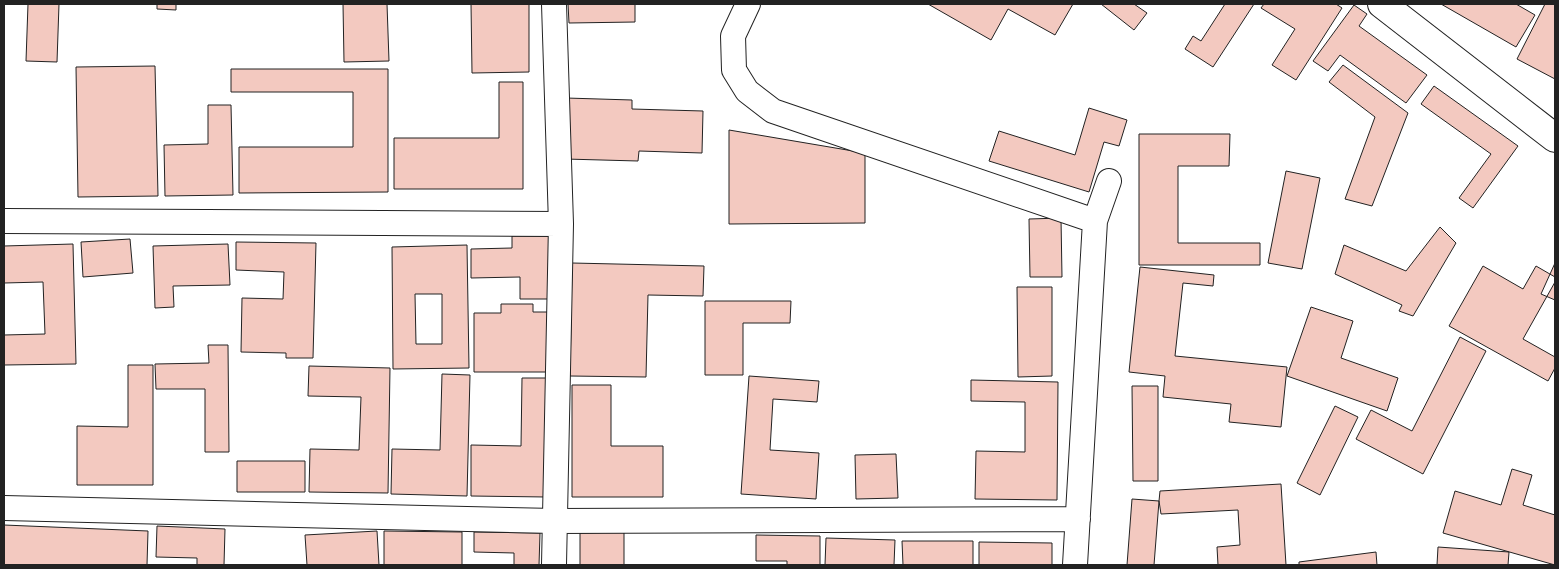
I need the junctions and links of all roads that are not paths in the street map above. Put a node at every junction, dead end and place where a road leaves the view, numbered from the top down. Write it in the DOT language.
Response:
graph roads {
  1 [pos="554,4"];
  2 [pos="748,4"];
  3 [pos="1382,4"];
  4 [pos="1555,138"];
  5 [pos="1109,181"];
  6 [pos="4,221"];
  7 [pos="1095,221"];
  8 [pos="561,224"];
  9 [pos="4,508"];
  10 [pos="1078,520"];
  11 [pos="555,521"];
  12 [pos="554,565"];
  13 [pos="1075,565"];
  1 -- 8 [label="street"];
  2 -- 7 [label="street"];
  3 -- 4 [label="street"];
  5 -- 7 [label="street"];
  6 -- 8 [label="street"];
  7 -- 10 [label="street"];
  8 -- 11 [label="street"];
  9 -- 11 [label="street"];
  10 -- 11 [label="street"];
  10 -- 13 [label="street"];
  11 -- 12 [label="street"];
}
